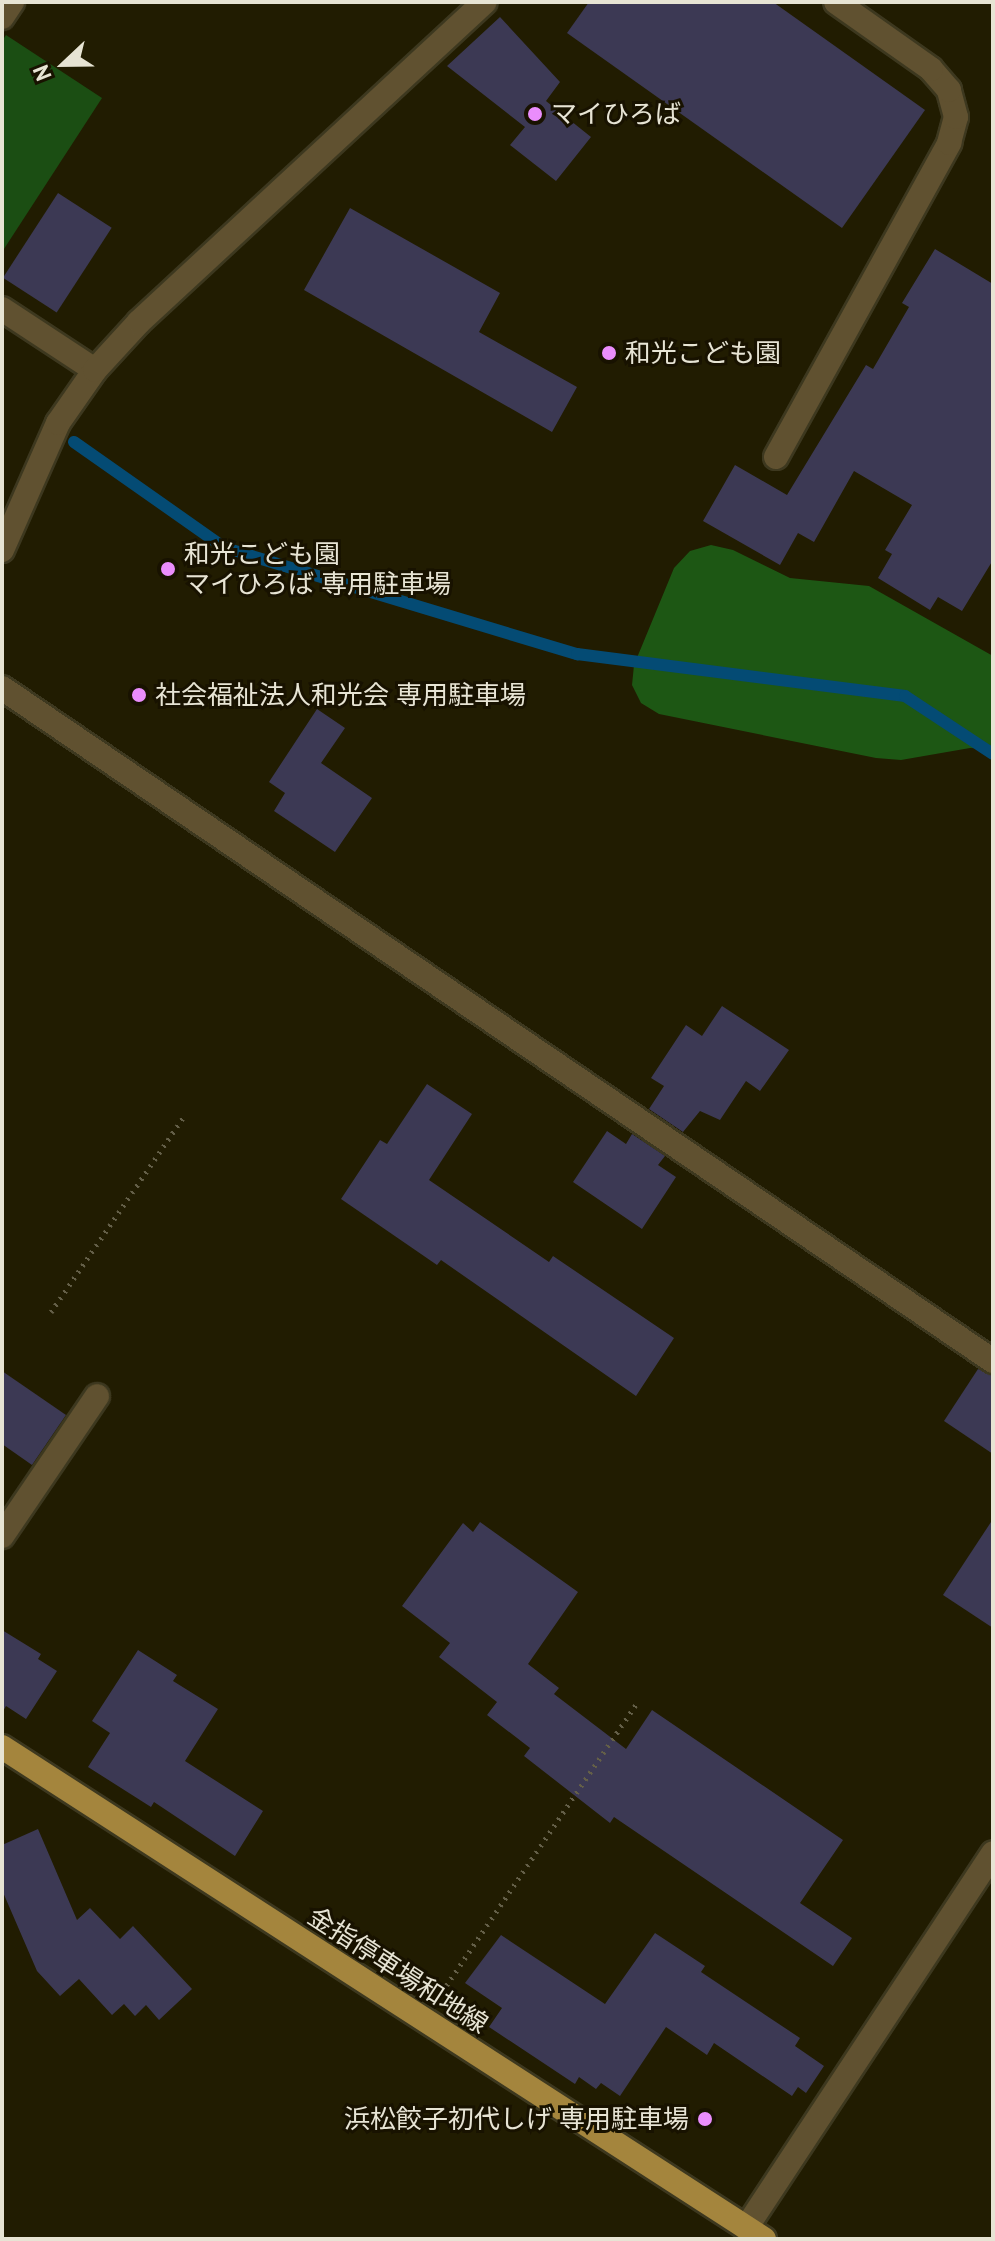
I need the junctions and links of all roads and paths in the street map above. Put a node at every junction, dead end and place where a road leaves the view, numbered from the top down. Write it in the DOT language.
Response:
graph roads {
  1 [pos="12,2"];
  2 [pos="485,2"];
  3 [pos="836,2"];
  4 [pos="2,17"];
  5 [pos="2,309"];
  6 [pos="95,370"];
  7 [pos="776,457"];
  8 [pos="2,550"];
  9 [pos="2,688"];
  10 [pos="185,1115"];
  11 [pos="51,1312"];
  12 [pos="993,1361"];
  13 [pos="97,1396"];
  14 [pos="2,1536"];
  15 [pos="636,1704"];
  16 [pos="2,1747"];
  17 [pos="993,1853"];
  18 [pos="424,2020"];
  19 [pos="755,2233"];
  1 -- 4 [label="street"];
  2 -- 6 [label="street"];
  3 -- 7 [label="street"];
  5 -- 6 [label="street"];
  6 -- 8 [label="street"];
  9 -- 12 [label="street"];
  10 -- 11 [label="path"];
  13 -- 14 [label="street"];
  15 -- 18 [label="path"];
  16 -- 18 [label="main road, 金指停車場和地線"];
  17 -- 19 [label="street"];
  18 -- 19 [label="main road, 金指停車場和地線"];
}
